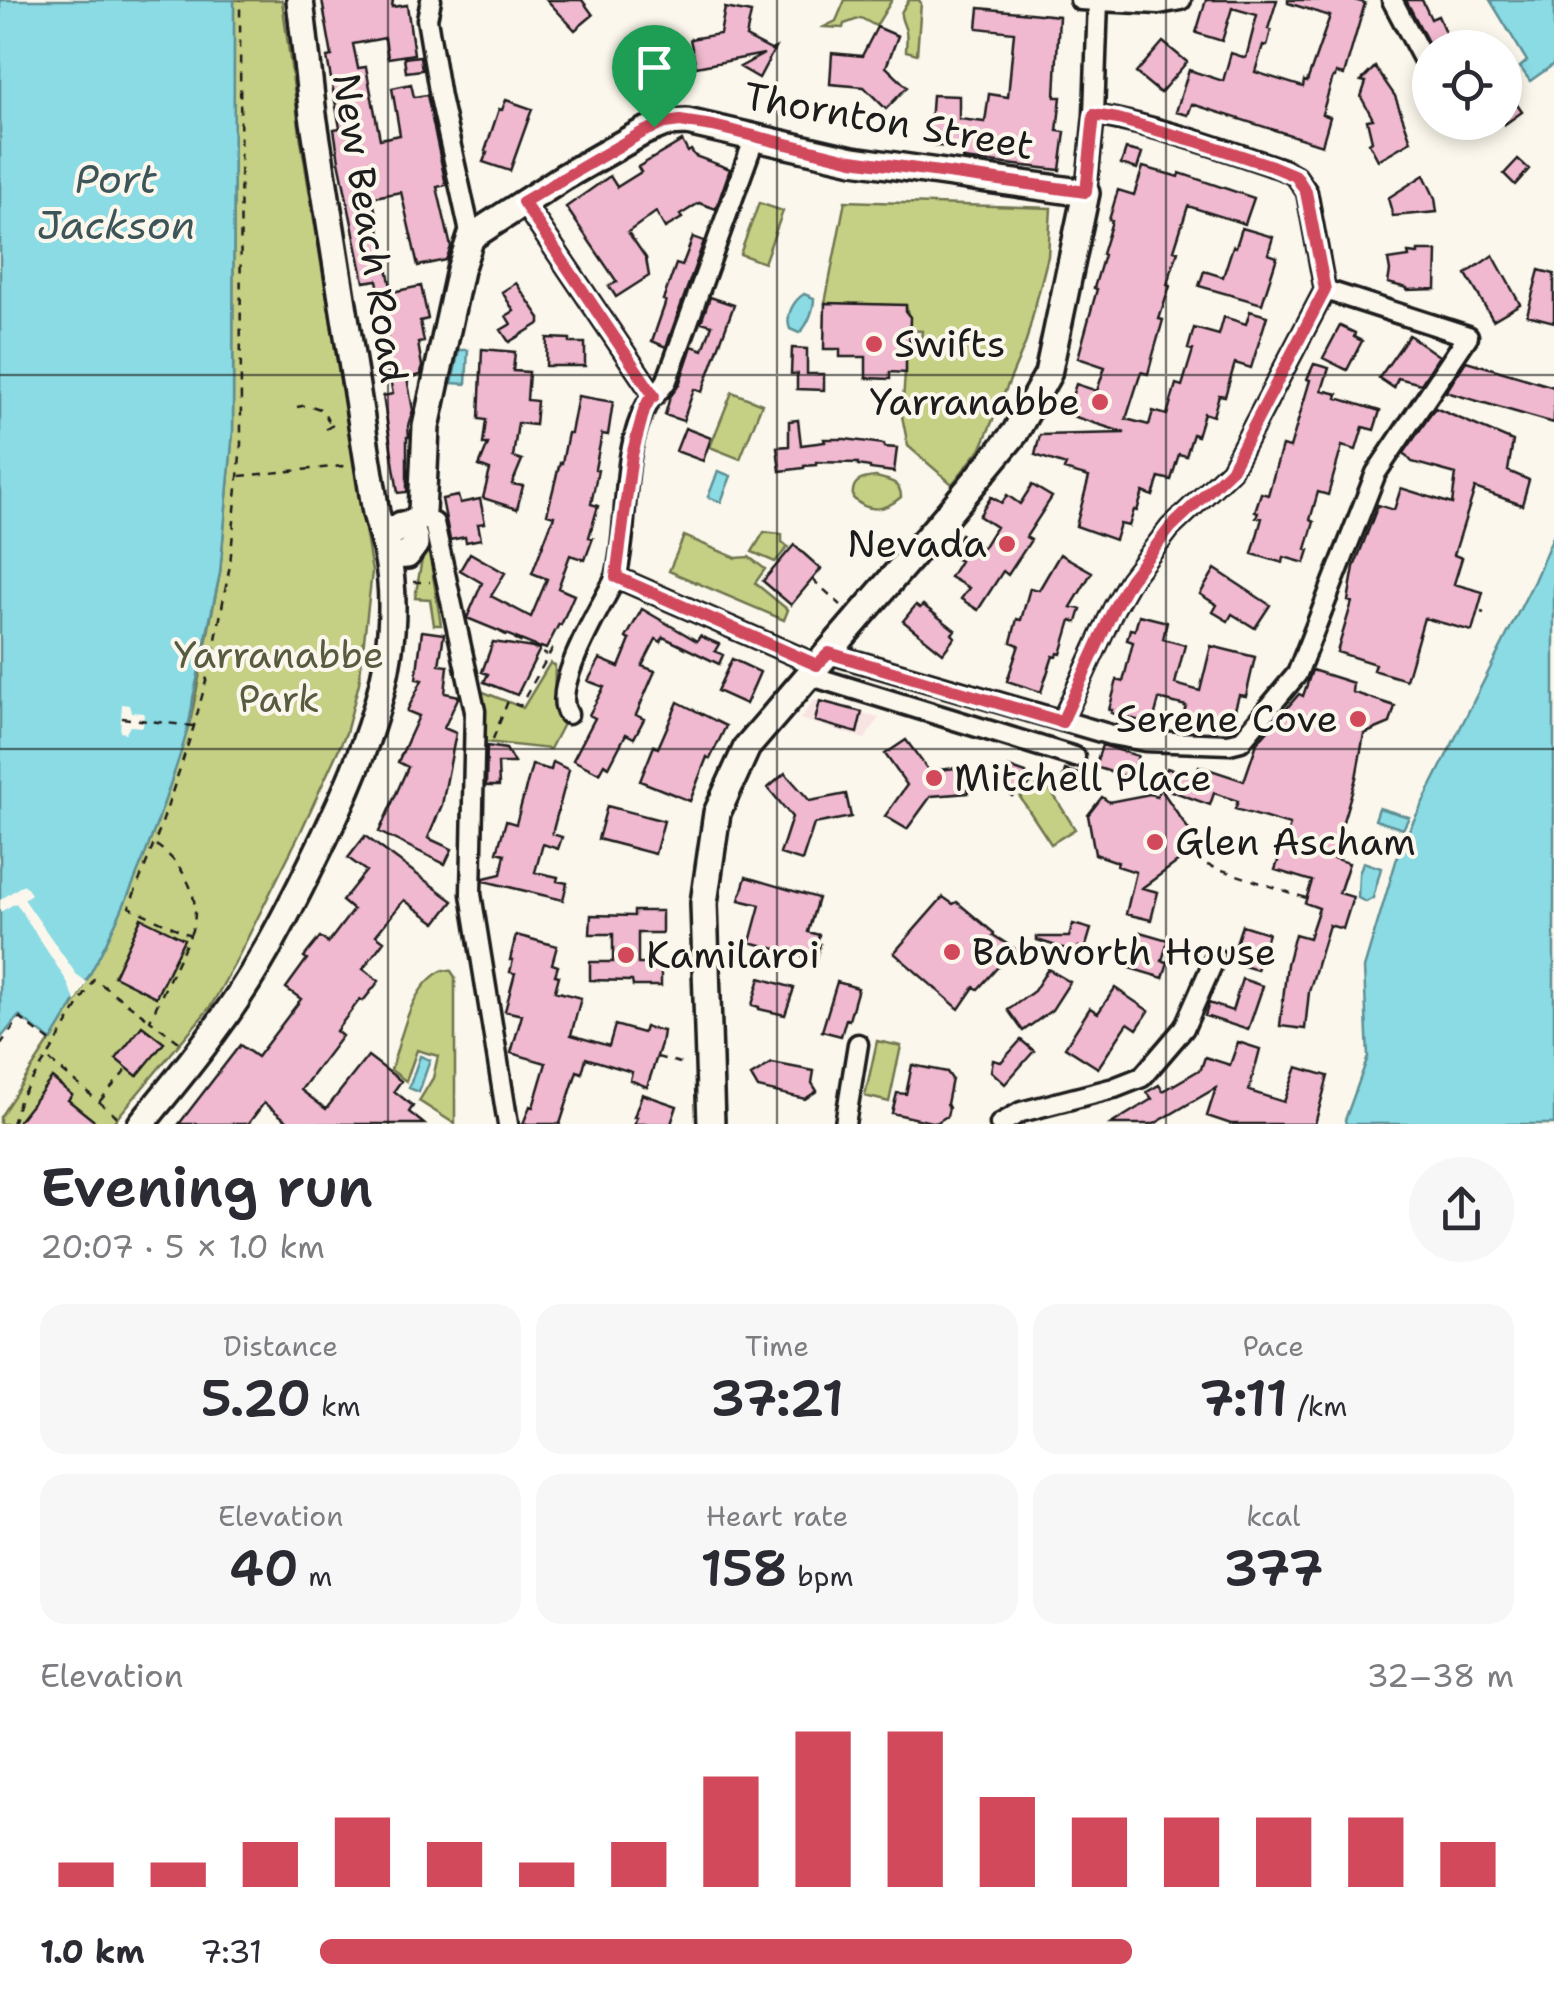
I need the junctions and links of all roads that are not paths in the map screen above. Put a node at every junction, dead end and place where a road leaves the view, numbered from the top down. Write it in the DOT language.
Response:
graph roads {
  1 [pos="300,0"];
  2 [pos="431,0"];
  3 [pos="1092,0"];
  4 [pos="1181,0"];
  5 [pos="1392,0"];
  6 [pos="1412,38"];
  7 [pos="1094,115"];
  8 [pos="756,137"];
  9 [pos="1086,192"];
  10 [pos="523,202"];
  11 [pos="471,237"];
  12 [pos="1325,290"];
  13 [pos="654,396"];
  14 [pos="407,535"];
  15 [pos="616,577"];
  16 [pos="818,664"];
  17 [pos="568,714"];
  18 [pos="1062,722"];
  19 [pos="1076,757"];
  20 [pos="1215,958"];
  21 [pos="858,1044"];
  22 [pos="129,1120"];
  23 [pos="508,1124"];
  24 [pos="711,1124"];
  25 [pos="845,1124"];
  26 [pos="1000,1124"];
  1 -- 14 [label="street, New Beach Road"];
  2 -- 11 [label="street"];
  3 -- 4 [label="street"];
  3 -- 7 [label="street"];
  5 -- 6 [label="street"];
  7 -- 9 [label="street"];
  7 -- 12 [label="street"];
  8 -- 9 [label="street, Thornton Street"];
  8 -- 10 [label="street, Thornton Street"];
  8 -- 13 [label="street"];
  9 -- 16 [label="street"];
  10 -- 11 [label="street, Thornton Street"];
  10 -- 13 [label="street"];
  11 -- 14 [label="street"];
  12 -- 18 [label="street"];
  12 -- 18 [label="street"];
  13 -- 15 [label="street"];
  14 -- 22 [label="street"];
  14 -- 23 [label="street"];
  15 -- 16 [label="street"];
  15 -- 17 [label="street"];
  16 -- 18 [label="street"];
  16 -- 19 [label="street"];
  16 -- 24 [label="street"];
  20 -- 26 [label="street"];
  21 -- 25 [label="street"];
}
